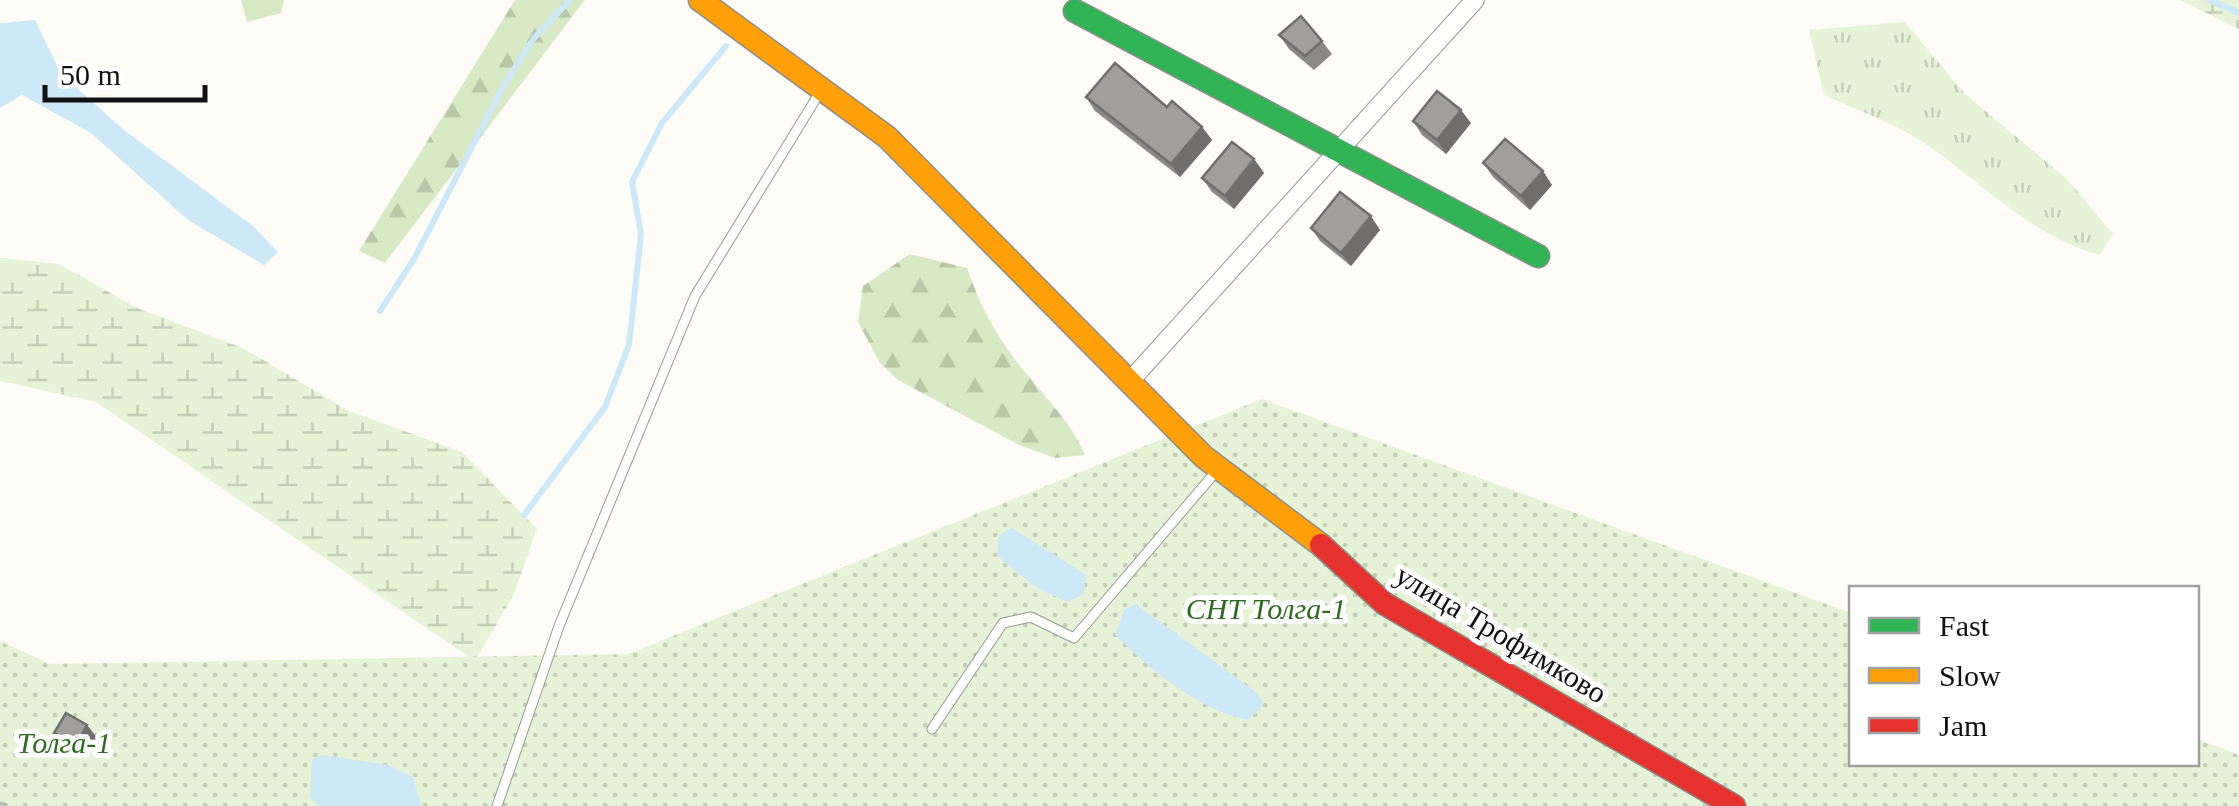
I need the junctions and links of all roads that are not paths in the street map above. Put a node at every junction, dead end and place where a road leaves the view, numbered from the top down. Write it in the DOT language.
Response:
graph roads {
  1 [pos="700,0"];
  2 [pos="1475,0"];
  3 [pos="1075,11"];
  4 [pos="820,92"];
  5 [pos="1340,150"];
  6 [pos="1538,256"];
  7 [pos="1129,382"];
  8 [pos="1211,463"];
  9 [pos="932,729"];
  10 [pos="496,806"];
  11 [pos="1734,806"];
  1 -- 4 [label="street, улица Трофимково"];
  2 -- 5 [label="street"];
  3 -- 5 [label="street"];
  4 -- 7 [label="street, улица Трофимково"];
  4 -- 10 [label="lane"];
  5 -- 6 [label="street"];
  5 -- 7 [label="street"];
  7 -- 8 [label="street, улица Трофимково"];
  8 -- 9 [label="lane"];
  8 -- 11 [label="street, улица Трофимково"];
}
